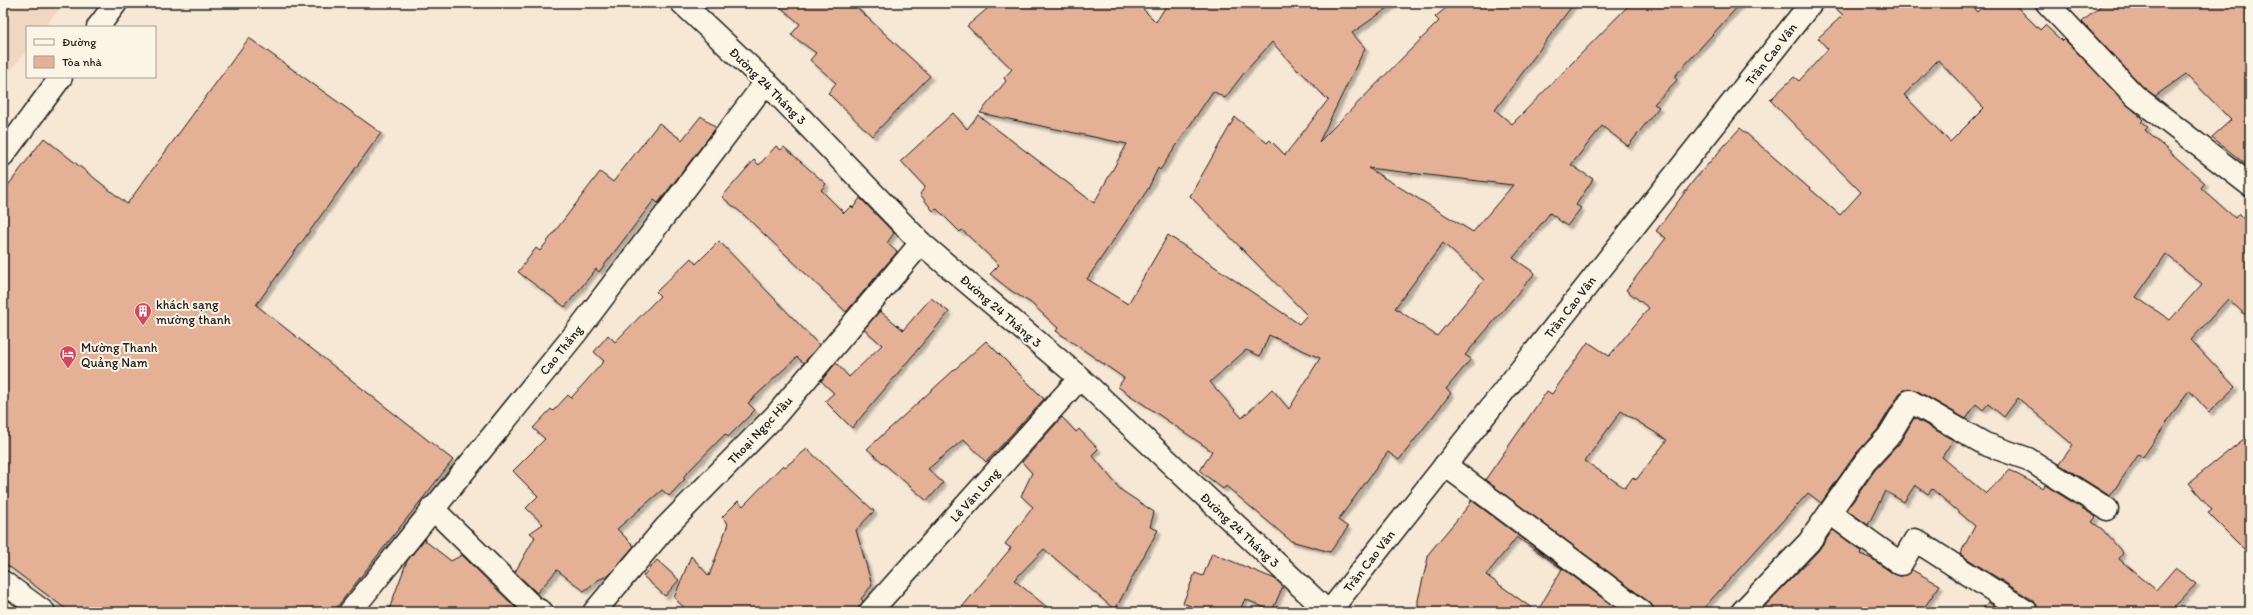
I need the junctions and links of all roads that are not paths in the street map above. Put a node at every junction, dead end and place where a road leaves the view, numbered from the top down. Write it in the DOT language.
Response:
graph roads {
  1 [pos="116,3"];
  2 [pos="682,3"];
  3 [pos="1811,3"];
  4 [pos="2047,3"];
  5 [pos="99,26"];
  6 [pos="60,78"];
  7 [pos="766,82"];
  8 [pos="3,155"];
  9 [pos="2250,185"];
  10 [pos="921,243"];
  11 [pos="1080,378"];
  12 [pos="1445,466"];
  13 [pos="432,508"];
  14 [pos="2106,509"];
  15 [pos="1830,513"];
  16 [pos="3,582"];
  17 [pos="44,612"];
  18 [pos="350,612"];
  19 [pos="542,612"];
  20 [pos="594,612"];
  21 [pos="870,612"];
  22 [pos="1328,612"];
  23 [pos="1642,612"];
  24 [pos="1742,612"];
  25 [pos="2027,612"];
  1 -- 5 [label="street"];
  2 -- 7 [label="street, Đường 24 Tháng 3"];
  3 -- 12 [label="street, Trần Cao Vân"];
  4 -- 9 [label="street"];
  6 -- 8 [label="street"];
  7 -- 10 [label="street, Đường 24 Tháng 3"];
  7 -- 13 [label="street, Cao Thắng"];
  10 -- 11 [label="street, Đường 24 Tháng 3"];
  10 -- 20 [label="street, Thoại Ngọc Hầu"];
  11 -- 21 [label="street, Lê Văn Long"];
  11 -- 22 [label="street, Đường 24 Tháng 3"];
  12 -- 22 [label="street, Trần Cao Vân"];
  12 -- 23 [label="street"];
  13 -- 18 [label="street, Cao Thắng"];
  13 -- 19 [label="street"];
  14 -- 15 [label="street"];
  15 -- 24 [label="street"];
  15 -- 25 [label="street"];
  16 -- 17 [label="street"];
}
